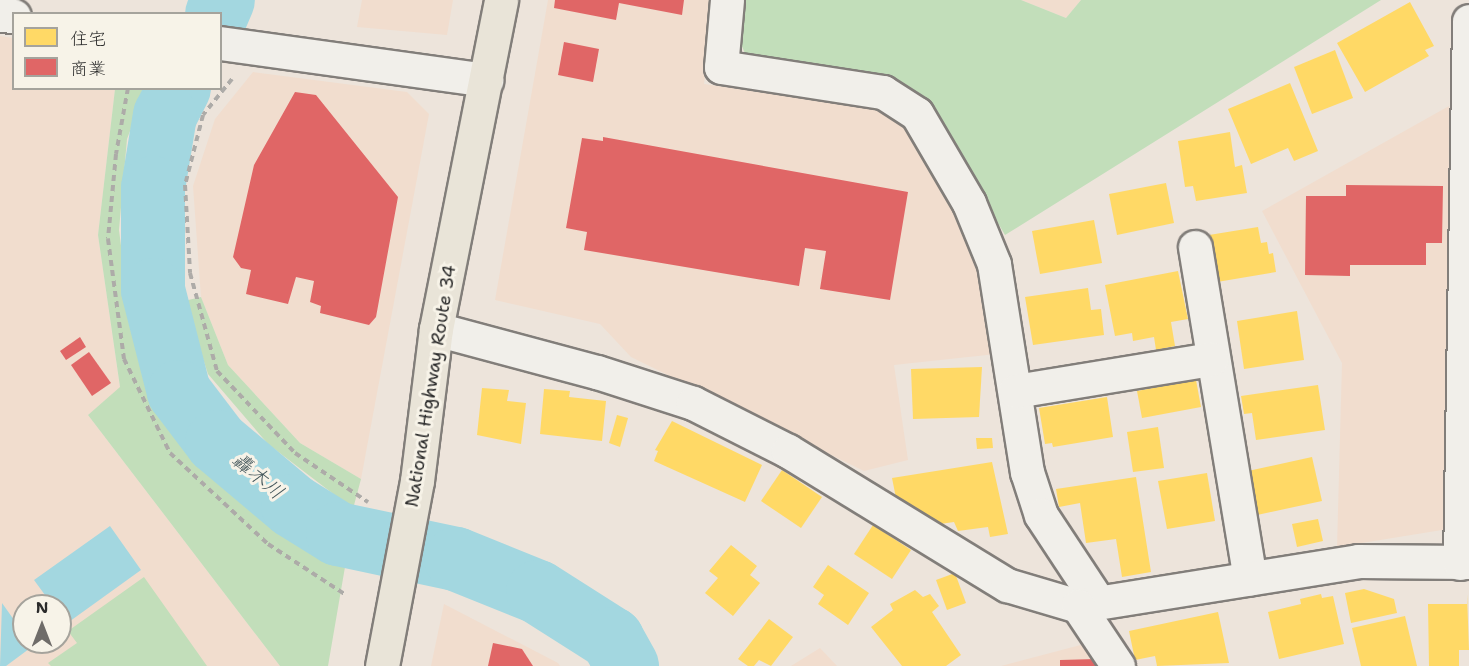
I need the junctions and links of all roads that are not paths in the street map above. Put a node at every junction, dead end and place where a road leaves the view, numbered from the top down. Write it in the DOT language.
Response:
graph roads {
  1 [pos="501,0"];
  2 [pos="727,0"];
  3 [pos="1469,21"];
  4 [pos="222,43"];
  5 [pos="486,80"];
  6 [pos="1195,247"];
  7 [pos="436,328"];
  8 [pos="1211,359"];
  9 [pos="1016,391"];
  10 [pos="1464,562"];
  11 [pos="1250,578"];
  12 [pos="1087,603"];
  13 [pos="382,666"];
  14 [pos="1118,666"];
  1 -- 5 [label="highway, National Highway Route 34"];
  2 -- 9 [label="street"];
  3 -- 10 [label="street"];
  4 -- 5 [label="street"];
  5 -- 7 [label="highway, National Highway Route 34"];
  6 -- 8 [label="street"];
  7 -- 12 [label="street"];
  7 -- 13 [label="highway, National Highway Route 34"];
  8 -- 9 [label="street"];
  8 -- 11 [label="street"];
  9 -- 12 [label="street"];
  10 -- 11 [label="street"];
  11 -- 12 [label="street"];
  12 -- 14 [label="street"];
}
